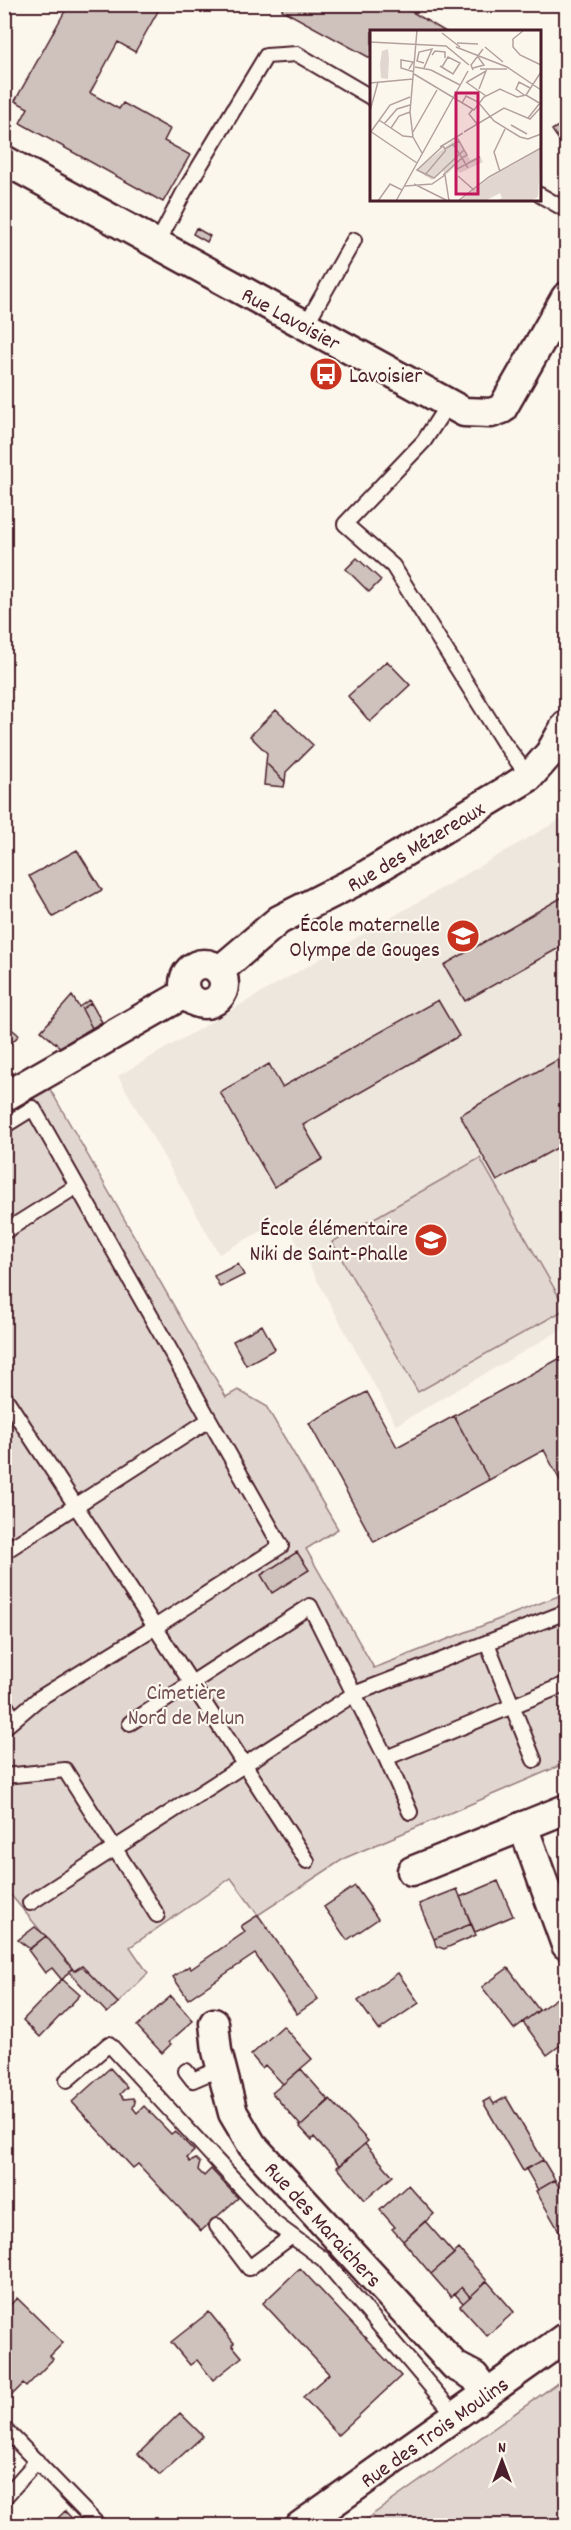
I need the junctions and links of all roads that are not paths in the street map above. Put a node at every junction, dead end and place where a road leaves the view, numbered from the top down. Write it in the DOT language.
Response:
graph roads {
  1 [pos="370,97"];
  2 [pos="4,160"];
  3 [pos="541,196"];
  4 [pos="567,210"];
  5 [pos="354,240"];
  6 [pos="157,244"];
  7 [pos="567,297"];
  8 [pos="305,326"];
  9 [pos="448,404"];
  10 [pos="567,725"];
  11 [pos="529,777"];
  12 [pos="4,1097"];
  13 [pos="4,1126"];
  14 [pos="77,1186"];
  15 [pos="4,1232"];
  16 [pos="4,1396"];
  17 [pos="209,1420"];
  18 [pos="76,1505"];
  19 [pos="4,1552"];
  20 [pos="567,1612"];
  21 [pos="155,1627"];
  22 [pos="487,1643"];
  23 [pos="192,1683"];
  24 [pos="567,1684"];
  25 [pos="354,1694"];
  26 [pos="4,1703"];
  27 [pos="511,1705"];
  28 [pos="9,1723"];
  29 [pos="130,1723"];
  30 [pos="386,1758"];
  31 [pos="534,1760"];
  32 [pos="244,1764"];
  33 [pos="4,1776"];
  34 [pos="567,1809"];
  35 [pos="410,1812"];
  36 [pos="523,1826"];
  37 [pos="115,1849"];
  38 [pos="307,1861"];
  39 [pos="412,1870"];
  40 [pos="30,1903"];
  41 [pos="157,1915"];
  42 [pos="567,1945"];
  43 [pos="214,2023"];
  44 [pos="221,2068"];
  45 [pos="186,2072"];
  46 [pos="67,2080"];
  47 [pos="217,2226"];
  48 [pos="292,2236"];
  49 [pos="567,2337"];
  50 [pos="486,2392"];
  51 [pos="455,2415"];
  52 [pos="4,2428"];
  53 [pos="37,2462"];
  54 [pos="4,2498"];
  55 [pos="99,2526"];
  56 [pos="300,2526"];
  1 -- 6 [label="lane"];
  2 -- 6 [label="street, Rue Lavoisier"];
  3 -- 4 [label="lane"];
  5 -- 8 [label="lane"];
  6 -- 8 [label="street, Rue Lavoisier"];
  7 -- 9 [label="street, Rue Lavoisier"];
  8 -- 9 [label="street, Rue Lavoisier"];
  9 -- 11 [label="lane"];
  10 -- 11 [label="street, Rue des Mézereaux"];
  11 -- 12 [label="street, Rue des Mézereaux"];
  13 -- 14 [label="lane"];
  14 -- 15 [label="lane"];
  14 -- 17 [label="lane"];
  16 -- 18 [label="lane"];
  17 -- 18 [label="lane"];
  17 -- 21 [label="lane"];
  18 -- 19 [label="lane"];
  18 -- 21 [label="lane"];
  20 -- 22 [label="lane"];
  21 -- 23 [label="lane"];
  21 -- 28 [label="lane"];
  22 -- 25 [label="lane"];
  22 -- 27 [label="lane"];
  23 -- 25 [label="lane"];
  23 -- 29 [label="lane"];
  23 -- 32 [label="lane"];
  24 -- 27 [label="lane"];
  25 -- 30 [label="lane"];
  25 -- 32 [label="lane"];
  26 -- 28 [label="lane"];
  27 -- 30 [label="lane"];
  27 -- 31 [label="lane"];
  30 -- 35 [label="lane"];
  32 -- 37 [label="lane"];
  32 -- 38 [label="lane"];
  33 -- 37 [label="lane"];
  34 -- 36 [label="street"];
  36 -- 39 [label="street"];
  36 -- 42 [label="street"];
  37 -- 40 [label="lane"];
  37 -- 41 [label="lane"];
  43 -- 44 [label="street, Rue des Maraichers"];
  44 -- 45 [label="lane"];
  44 -- 50 [label="street, Rue des Maraichers"];
  46 -- 48 [label="lane"];
  47 -- 48 [label="lane"];
  48 -- 51 [label="lane"];
  49 -- 50 [label="street, Rue des Trois Moulins"];
  50 -- 51 [label="street, Rue des Trois Moulins"];
  51 -- 56 [label="street, Rue des Trois Moulins"];
  52 -- 53 [label="lane"];
  53 -- 54 [label="lane"];
  53 -- 55 [label="lane"];
}
